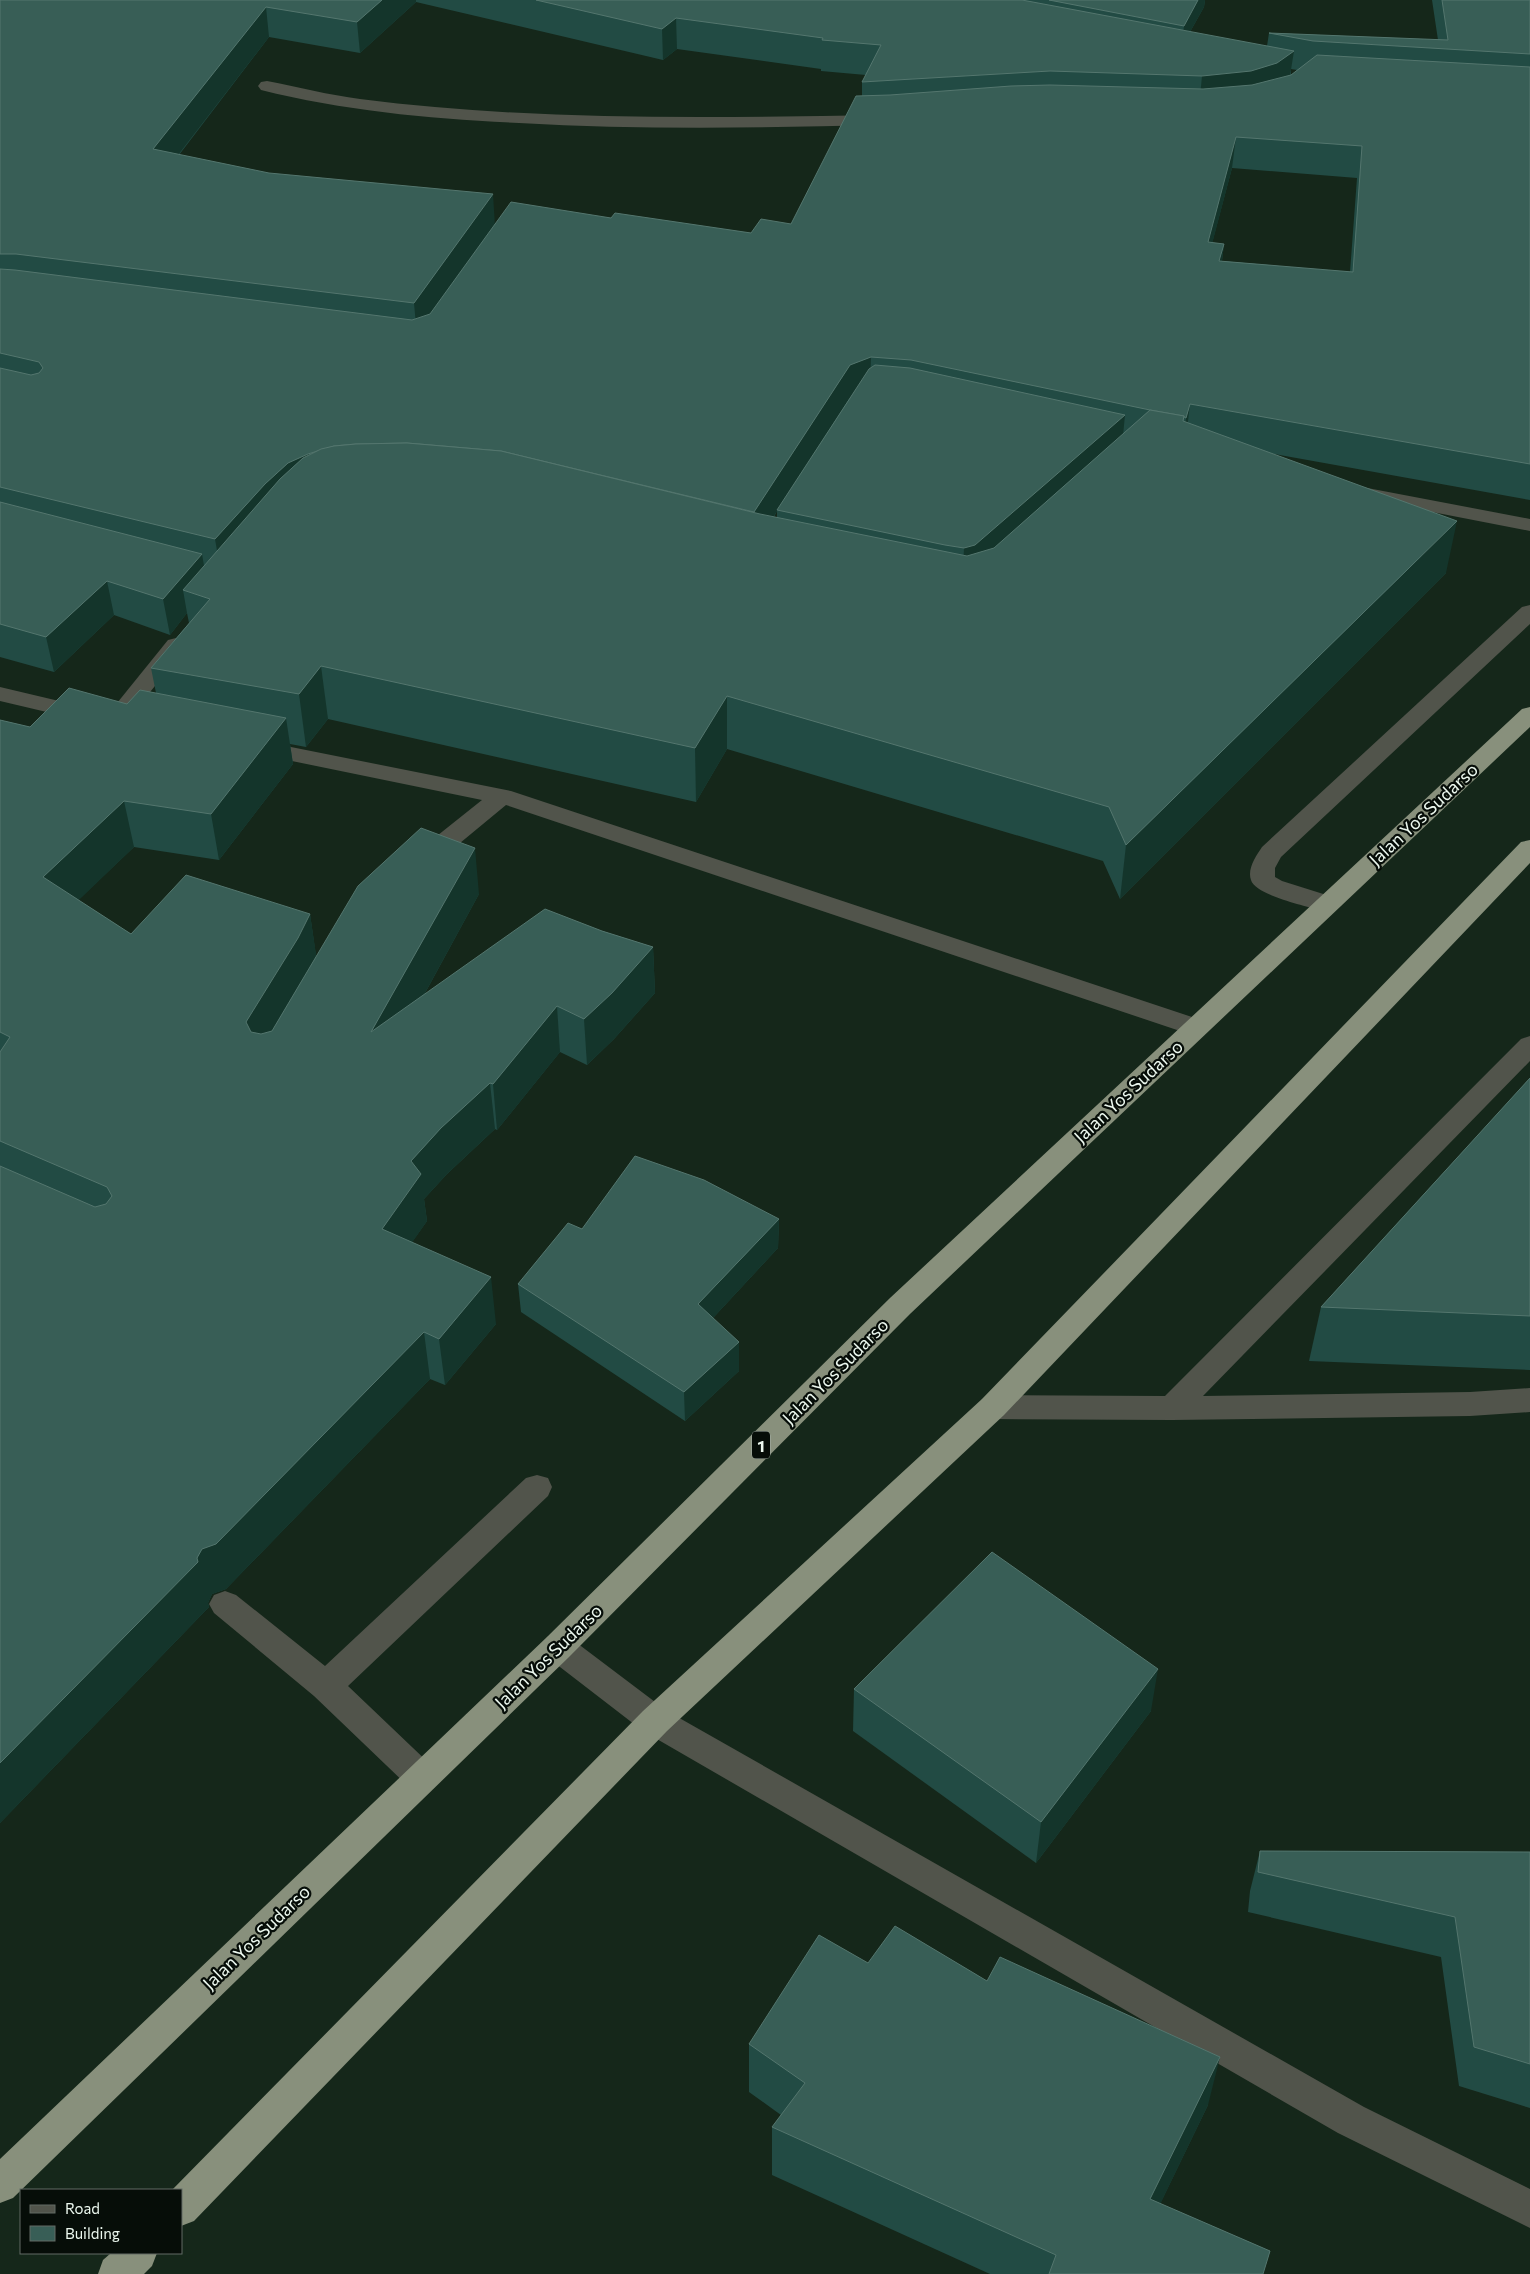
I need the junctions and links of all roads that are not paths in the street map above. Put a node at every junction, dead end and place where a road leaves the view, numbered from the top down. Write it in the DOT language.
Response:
graph roads {
  1 [pos="267,86"];
  2 [pos="898,119"];
  3 [pos="1345,490"];
  4 [pos="1530,524"];
  5 [pos="1530,612"];
  6 [pos="188,630"];
  7 [pos="1,695"];
  8 [pos="1530,714"];
  9 [pos="115,721"];
  10 [pos="143,726"];
  11 [pos="237,743"];
  12 [pos="502,796"];
  13 [pos="1530,848"];
  14 [pos="402,878"];
  15 [pos="1326,904"];
  16 [pos="1195,1028"];
  17 [pos="1530,1045"];
  18 [pos="1530,1400"];
  19 [pos="993,1407"];
  20 [pos="1172,1408"];
  21 [pos="537,1487"];
  22 [pos="225,1604"];
  23 [pos="558,1647"];
  24 [pos="326,1686"];
  25 [pos="656,1721"];
  26 [pos="422,1778"];
  27 [pos="0,2185"];
  28 [pos="182,2207"];
  29 [pos="1530,2209"];
  30 [pos="137,2254"];
  31 [pos="117,2274"];
  1 -- 2 [label="street"];
  3 -- 4 [label="street"];
  5 -- 15 [label="street"];
  6 -- 9 [label="street"];
  7 -- 9 [label="street"];
  8 -- 15 [label="highway, Jalan Yos Sudarso / 1"];
  9 -- 10 [label="street"];
  11 -- 12 [label="street"];
  12 -- 14 [label="street"];
  12 -- 16 [label="street"];
  13 -- 19 [label="highway"];
  15 -- 16 [label="highway, Jalan Yos Sudarso / 1"];
  16 -- 23 [label="highway, Jalan Yos Sudarso / 1"];
  17 -- 20 [label="street"];
  18 -- 20 [label="street"];
  19 -- 20 [label="street"];
  19 -- 25 [label="highway"];
  21 -- 24 [label="street"];
  22 -- 24 [label="street"];
  23 -- 25 [label="street"];
  23 -- 26 [label="highway, Jalan Yos Sudarso / 1"];
  24 -- 26 [label="street"];
  25 -- 28 [label="highway"];
  25 -- 29 [label="street"];
  26 -- 27 [label="highway, Jalan Yos Sudarso / 1"];
  30 -- 31 [label="highway"];
}
